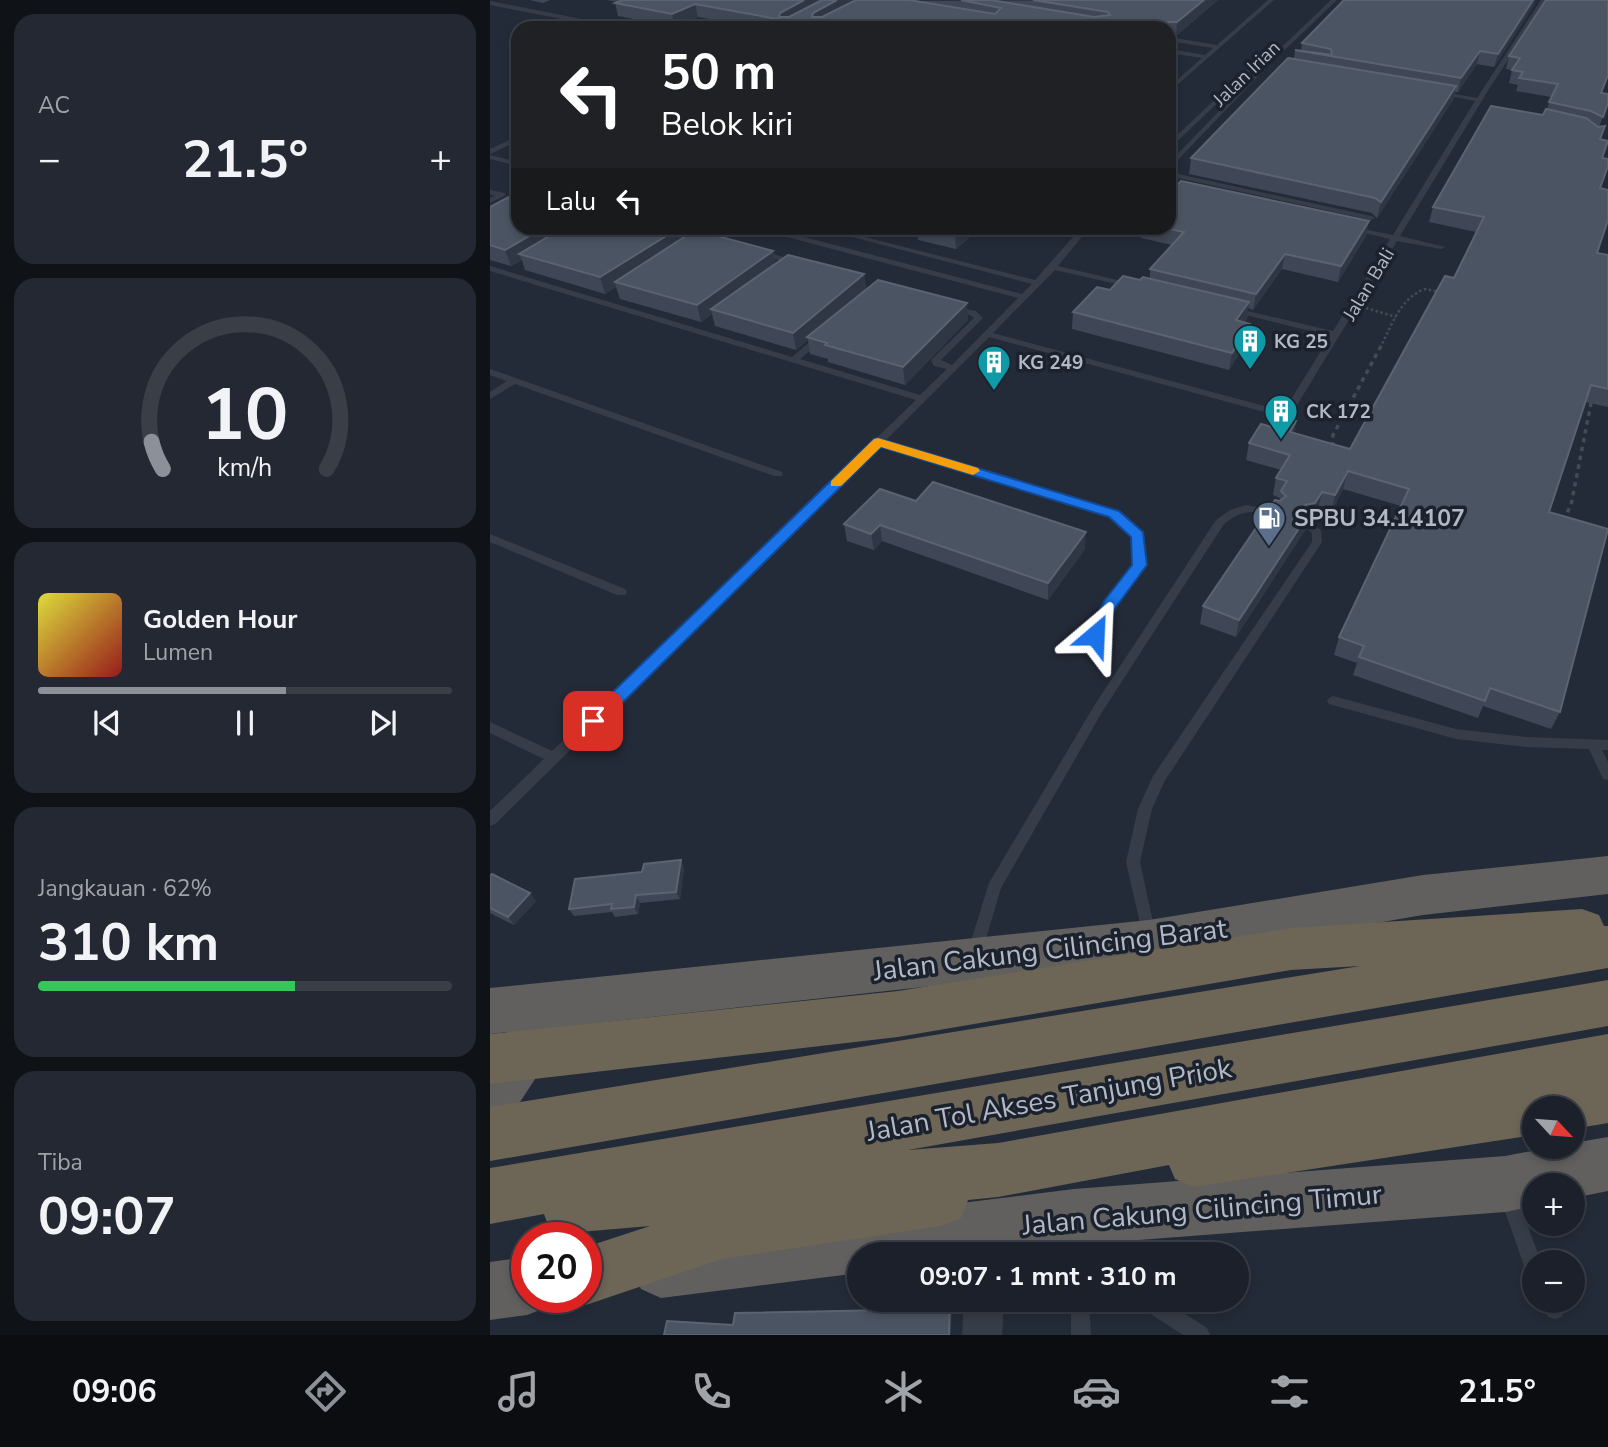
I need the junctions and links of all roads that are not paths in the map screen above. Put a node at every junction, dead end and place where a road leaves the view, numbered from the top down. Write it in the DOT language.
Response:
graph roads {
  1 [pos="1271,0"];
  2 [pos="1322,0"];
  3 [pos="1334,0"];
  4 [pos="1544,0"];
  5 [pos="490,3"];
  6 [pos="581,21"];
  7 [pos="1176,39"];
  8 [pos="1218,47"];
  9 [pos="1176,52"];
  10 [pos="1206,57"];
  11 [pos="1267,64"];
  12 [pos="1277,66"];
  13 [pos="1176,84"];
  14 [pos="1424,90"];
  15 [pos="1478,102"];
  16 [pos="1490,106"];
  17 [pos="1176,140"];
  18 [pos="511,142"];
  19 [pos="490,143"];
  20 [pos="502,146"];
  21 [pos="511,148"];
  22 [pos="490,155"];
  23 [pos="1176,160"];
  24 [pos="511,162"];
  25 [pos="1176,176"];
  26 [pos="490,192"];
  27 [pos="490,201"];
  28 [pos="509,202"];
  29 [pos="490,212"];
  30 [pos="1371,218"];
  31 [pos="1342,226"];
  32 [pos="696,235"];
  33 [pos="790,235"];
  34 [pos="849,235"];
  35 [pos="1079,235"];
  36 [pos="704,237"];
  37 [pos="1396,238"];
  38 [pos="716,241"];
  39 [pos="692,244"];
  40 [pos="1441,247"];
  41 [pos="742,248"];
  42 [pos="794,262"];
  43 [pos="806,266"];
  44 [pos="520,267"];
  45 [pos="1053,267"];
  46 [pos="490,268"];
  47 [pos="783,270"];
  48 [pos="509,274"];
  49 [pos="1037,283"];
  50 [pos="1148,290"];
  51 [pos="614,295"];
  52 [pos="1024,297"];
  53 [pos="603,302"];
  54 [pos="946,306"];
  55 [pos="1229,309"];
  56 [pos="709,324"];
  57 [pos="832,328"];
  58 [pos="699,331"];
  59 [pos="988,334"];
  60 [pos="1337,335"];
  61 [pos="793,360"];
  62 [pos="954,368"];
  63 [pos="490,372"];
  64 [pos="514,381"];
  65 [pos="490,396"];
  66 [pos="922,399"];
  67 [pos="878,442"];
  68 [pos="778,474"];
  69 [pos="1275,513"];
  70 [pos="1308,525"];
  71 [pos="490,538"];
  72 [pos="621,592"];
  73 [pos="1095,635"];
  74 [pos="1333,701"];
  75 [pos="490,727"];
  76 [pos="1593,745"];
  77 [pos="1608,745"];
  78 [pos="555,758"];
  79 [pos="1608,774"];
  80 [pos="490,820"];
  81 [pos="1608,875"];
  82 [pos="1146,922"];
  83 [pos="1608,928"];
  84 [pos="978,941"];
  85 [pos="1608,947"];
  86 [pos="574,1003"];
  87 [pos="1608,1003"];
  88 [pos="490,1011"];
  89 [pos="490,1059"];
  90 [pos="1608,1059"];
  91 [pos="1608,1097"];
  92 [pos="490,1101"];
  93 [pos="1586,1101"];
  94 [pos="1522,1111"];
  95 [pos="490,1135"];
  96 [pos="1608,1164"];
  97 [pos="1505,1184"];
  98 [pos="490,1196"];
  99 [pos="490,1212"];
  100 [pos="1075,1236"];
  101 [pos="984,1241"];
  102 [pos="1528,1250"];
  103 [pos="602,1272"];
  104 [pos="602,1276"];
  105 [pos="983,1312"];
  106 [pos="1080,1312"];
  107 [pos="1165,1312"];
  108 [pos="982,1335"];
  109 [pos="1081,1335"];
  110 [pos="1200,1335"];
  1 -- 8 [label="lane"];
  2 -- 17 [label="lane, Jalan Irian"];
  3 -- 11 [label="lane"];
  4 -- 15 [label="lane, Jalan Bali"];
  5 -- 6 [label="lane"];
  7 -- 8 [label="lane"];
  8 -- 10 [label="lane"];
  9 -- 10 [label="lane"];
  10 -- 13 [label="lane"];
  11 -- 12 [label="lane"];
  11 -- 23 [label="lane"];
  14 -- 15 [label="lane"];
  15 -- 16 [label="lane"];
  15 -- 37 [label="lane, Jalan Bali"];
  18 -- 20 [label="lane"];
  19 -- 20 [label="lane"];
  20 -- 21 [label="lane"];
  20 -- 22 [label="lane"];
  22 -- 24 [label="lane"];
  25 -- 30 [label="lane"];
  26 -- 27 [label="lane"];
  28 -- 29 [label="lane"];
  31 -- 37 [label="lane"];
  32 -- 36 [label="lane"];
  33 -- 52 [label="lane"];
  34 -- 49 [label="lane"];
  35 -- 45 [label="lane"];
  36 -- 38 [label="lane"];
  36 -- 39 [label="lane"];
  37 -- 40 [label="lane"];
  37 -- 60 [label="lane, Jalan Bali"];
  41 -- 42 [label="lane"];
  42 -- 43 [label="lane"];
  42 -- 47 [label="lane"];
  44 -- 48 [label="lane"];
  45 -- 49 [label="lane"];
  45 -- 50 [label="lane"];
  46 -- 48 [label="lane"];
  48 -- 53 [label="lane"];
  49 -- 52 [label="lane"];
  51 -- 53 [label="lane"];
  52 -- 59 [label="lane"];
  53 -- 58 [label="lane"];
  54 -- 62 [label="lane"];
  55 -- 60 [label="lane"];
  56 -- 58 [label="lane"];
  57 -- 61 [label="lane"];
  58 -- 61 [label="lane"];
  59 -- 60 [label="lane, Jalan Bali"];
  59 -- 62 [label="lane"];
  61 -- 66 [label="lane"];
  62 -- 66 [label="lane"];
  63 -- 64 [label="lane"];
  64 -- 65 [label="lane"];
  64 -- 68 [label="lane"];
  66 -- 67 [label="lane"];
  67 -- 73 [label="lane"];
  67 -- 78 [label="lane"];
  69 -- 84 [label="lane"];
  70 -- 82 [label="lane"];
  71 -- 72 [label="lane"];
  74 -- 76 [label="lane"];
  75 -- 78 [label="lane"];
  76 -- 77 [label="lane"];
  76 -- 79 [label="lane"];
  78 -- 80 [label="lane"];
  81 -- 82 [label="highway, Jalan Cakung Cilincing Barat"];
  82 -- 84 [label="highway, Jalan Cakung Cilincing Barat"];
  83 -- 89 [label="highway"];
  84 -- 86 [label="highway, Jalan Cakung Cilincing Barat"];
  85 -- 95 [label="highway"];
  86 -- 88 [label="highway, Jalan Cakung Cilincing Barat"];
  86 -- 92 [label="highway"];
  87 -- 98 [label="highway, Jalan Tol Akses Tanjung Priok"];
  90 -- 99 [label="highway"];
  91 -- 93 [label="highway"];
  94 -- 103 [label="highway"];
  96 -- 97 [label="highway, Jalan Cakung Cilincing Timur"];
  97 -- 100 [label="highway, Jalan Cakung Cilincing Timur"];
  97 -- 102 [label="lane"];
  100 -- 101 [label="highway, Jalan Cakung Cilincing Timur"];
  101 -- 104 [label="highway, Jalan Cakung Cilincing Timur"];
  105 -- 108 [label="street"];
  106 -- 109 [label="lane"];
  107 -- 110 [label="lane"];
}
